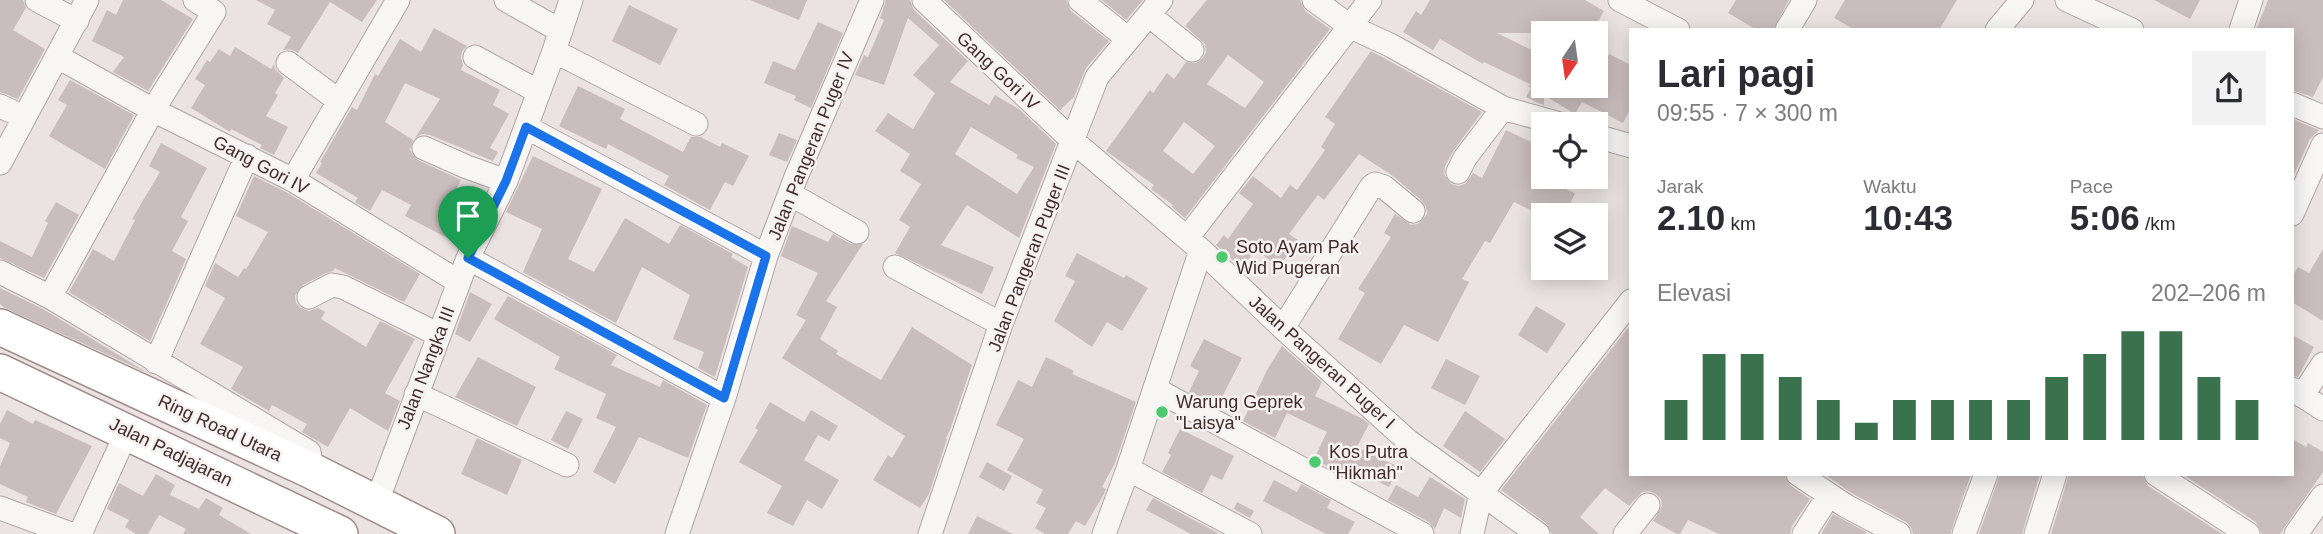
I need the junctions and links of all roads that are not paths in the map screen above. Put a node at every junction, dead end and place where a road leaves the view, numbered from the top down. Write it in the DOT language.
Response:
graph roads {
  1 [pos="37,0"];
  2 [pos="195,0"];
  3 [pos="398,0"];
  4 [pos="506,0"];
  5 [pos="570,0"];
  6 [pos="872,0"];
  7 [pos="924,0"];
  8 [pos="1080,0"];
  9 [pos="1314,0"];
  10 [pos="1370,0"];
  11 [pos="1620,0"];
  12 [pos="1805,0"];
  13 [pos="2022,0"];
  14 [pos="2251,0"];
  15 [pos="2071,1"];
  16 [pos="1155,7"];
  17 [pos="82,10"];
  18 [pos="1351,27"];
  19 [pos="1674,28"];
  20 [pos="1788,28"];
  21 [pos="1999,28"];
  22 [pos="2128,28"];
  23 [pos="2242,28"];
  24 [pos="1128,39"];
  25 [pos="558,41"];
  26 [pos="1192,50"];
  27 [pos="58,57"];
  28 [pos="475,57"];
  29 [pos="288,63"];
  30 [pos="539,92"];
  31 [pos="339,101"];
  32 [pos="2294,105"];
  33 [pos="0,106"];
  34 [pos="1503,108"];
  35 [pos="153,110"];
  36 [pos="1531,116"];
  37 [pos="24,117"];
  38 [pos="2323,117"];
  39 [pos="696,124"];
  40 [pos="526,127"];
  41 [pos="1608,139"];
  42 [pos="1073,141"];
  43 [pos="1629,145"];
  44 [pos="2323,145"];
  45 [pos="424,148"];
  46 [pos="247,156"];
  47 [pos="0,163"];
  48 [pos="1458,172"];
  49 [pos="293,180"];
  50 [pos="506,181"];
  51 [pos="790,194"];
  52 [pos="2294,210"];
  53 [pos="1413,211"];
  54 [pos="857,232"];
  55 [pos="1194,244"];
  56 [pos="766,256"];
  57 [pos="468,258"];
  58 [pos="895,267"];
  59 [pos="0,272"];
  60 [pos="459,282"];
  61 [pos="309,297"];
  62 [pos="50,298"];
  63 [pos="1629,304"];
  64 [pos="1001,324"];
  65 [pos="0,327"];
  66 [pos="1283,328"];
  67 [pos="439,335"];
  68 [pos="0,346"];
  69 [pos="156,362"];
  70 [pos="2323,364"];
  71 [pos="0,372"];
  72 [pos="0,389"];
  73 [pos="1155,389"];
  74 [pos="2297,392"];
  75 [pos="416,394"];
  76 [pos="724,398"];
  77 [pos="2323,409"];
  78 [pos="121,426"];
  79 [pos="163,435"];
  80 [pos="567,465"];
  81 [pos="1128,469"];
  82 [pos="310,470"];
  83 [pos="1801,476"];
  84 [pos="1985,476"];
  85 [pos="2054,476"];
  86 [pos="2158,476"];
  87 [pos="1481,493"];
  88 [pos="1829,495"];
  89 [pos="2323,496"];
  90 [pos="376,504"];
  91 [pos="1648,505"];
  92 [pos="0,508"];
  93 [pos="71,534"];
  94 [pos="80,534"];
  95 [pos="302,534"];
  96 [pos="340,534"];
  97 [pos="396,534"];
  98 [pos="437,534"];
  99 [pos="677,534"];
  100 [pos="930,534"];
  101 [pos="1104,534"];
  102 [pos="1250,534"];
  103 [pos="1422,534"];
  104 [pos="1472,534"];
  105 [pos="1538,534"];
  106 [pos="1625,534"];
  107 [pos="1804,534"];
  108 [pos="1899,534"];
  109 [pos="1964,534"];
  110 [pos="2036,534"];
  111 [pos="2248,534"];
  112 [pos="2296,534"];
  1 -- 17 [label="street"];
  2 -- 35 [label="street"];
  3 -- 31 [label="street"];
  4 -- 25 [label="street"];
  5 -- 25 [label="street, Jalan Nangka III"];
  6 -- 51 [label="street, Jalan Pangeran Puger IV"];
  7 -- 42 [label="street, Gang Gori IV"];
  8 -- 24 [label="street"];
  9 -- 18 [label="street"];
  10 -- 18 [label="street"];
  11 -- 19 [label="street"];
  12 -- 20 [label="street"];
  13 -- 21 [label="street"];
  14 -- 23 [label="street"];
  15 -- 22 [label="street"];
  16 -- 24 [label="street, Jalan Pangeran Puger III"];
  16 -- 26 [label="street"];
  17 -- 27 [label="street"];
  18 -- 34 [label="street"];
  18 -- 55 [label="street"];
  24 -- 42 [label="street, Jalan Pangeran Puger III"];
  25 -- 30 [label="street, Jalan Nangka III"];
  25 -- 39 [label="street"];
  27 -- 35 [label="street, Gang Gori IV"];
  27 -- 37 [label="street"];
  28 -- 30 [label="street"];
  29 -- 31 [label="street"];
  30 -- 40 [label="street, Jalan Nangka III"];
  31 -- 49 [label="street"];
  32 -- 38 [label="street"];
  33 -- 37 [label="street"];
  34 -- 36 [label="street"];
  34 -- 48 [label="street"];
  35 -- 46 [label="street, Gang Gori IV"];
  35 -- 62 [label="street"];
  37 -- 47 [label="street"];
  40 -- 50 [label="street, Jalan Nangka III"];
  40 -- 56 [label="street"];
  41 -- 43 [label="street"];
  42 -- 55 [label="street, Jalan Pangeran Puger I"];
  42 -- 64 [label="street, Jalan Pangeran Puger III"];
  44 -- 52 [label="street"];
  45 -- 50 [label="street"];
  46 -- 49 [label="street, Gang Gori IV"];
  46 -- 69 [label="street"];
  49 -- 60 [label="street, Gang Gori IV"];
  50 -- 57 [label="street, Jalan Nangka III"];
  51 -- 54 [label="street"];
  51 -- 56 [label="street, Jalan Pangeran Puger IV"];
  53 -- 66 [label="street"];
  55 -- 66 [label="street, Jalan Pangeran Puger I"];
  55 -- 73 [label="street"];
  56 -- 76 [label="street, Jalan Pangeran Puger IV"];
  57 -- 60 [label="street, Jalan Nangka III"];
  57 -- 76 [label="street"];
  58 -- 64 [label="street"];
  59 -- 62 [label="street"];
  60 -- 67 [label="street, Jalan Nangka III"];
  61 -- 67 [label="street"];
  62 -- 69 [label="street"];
  63 -- 87 [label="street"];
  64 -- 100 [label="street, Jalan Pangeran Puger III"];
  65 -- 82 [label="highway, Ring Road Utara"];
  66 -- 87 [label="street, Jalan Pangeran Puger I"];
  67 -- 75 [label="street, Jalan Nangka III"];
  68 -- 78 [label="highway, Jalan Padjajaran"];
  69 -- 82 [label="street"];
  70 -- 74 [label="street"];
  71 -- 78 [label="highway, Jalan Padjajaran"];
  72 -- 78 [label="highway"];
  73 -- 81 [label="street"];
  73 -- 103 [label="street"];
  74 -- 77 [label="street"];
  75 -- 80 [label="street"];
  75 -- 90 [label="street, Jalan Nangka III"];
  76 -- 99 [label="street, Jalan Pangeran Puger IV"];
  78 -- 79 [label="highway, Jalan Padjajaran"];
  78 -- 94 [label="street"];
  78 -- 95 [label="highway"];
  79 -- 96 [label="highway, Jalan Padjajaran"];
  79 -- 97 [label="highway, Jalan Padjajaran"];
  81 -- 101 [label="street"];
  81 -- 102 [label="street"];
  82 -- 90 [label="highway, Ring Road Utara"];
  83 -- 88 [label="street"];
  84 -- 109 [label="street"];
  85 -- 110 [label="street"];
  86 -- 111 [label="street"];
  87 -- 104 [label="street"];
  87 -- 105 [label="street, Jalan Pangeran Puger I"];
  88 -- 107 [label="street"];
  88 -- 108 [label="street"];
  89 -- 112 [label="street"];
  90 -- 98 [label="highway, Ring Road Utara"];
  91 -- 106 [label="street"];
  92 -- 93 [label="street"];
}
